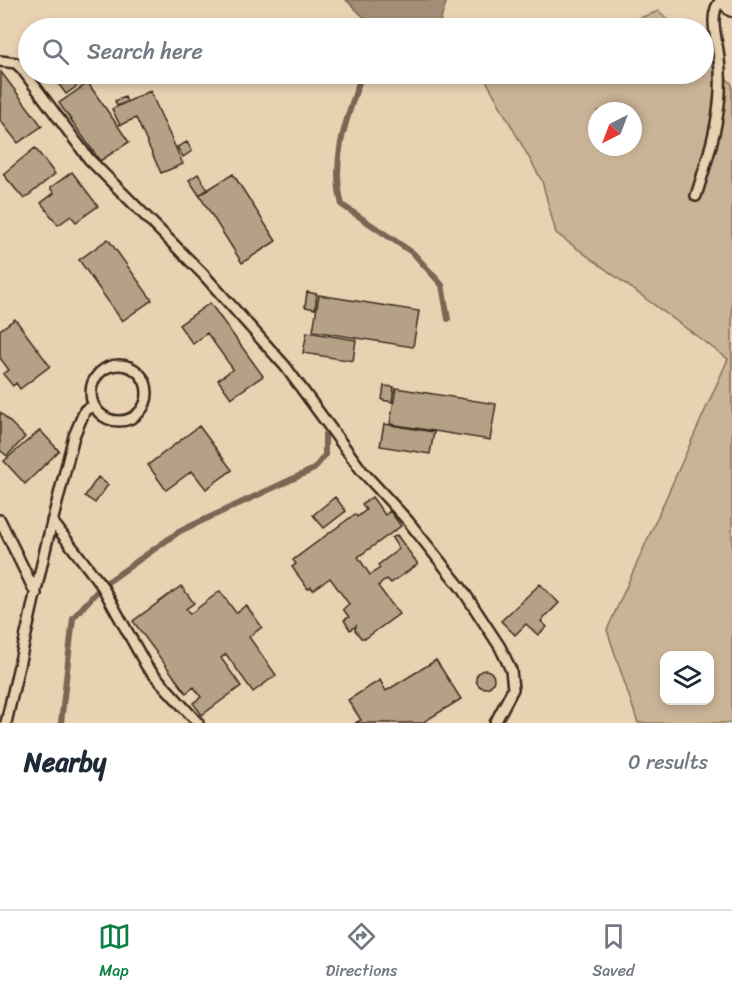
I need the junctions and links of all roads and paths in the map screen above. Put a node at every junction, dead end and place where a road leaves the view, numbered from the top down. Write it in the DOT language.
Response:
graph roads {
  1 [pos="721,0"];
  2 [pos="726,0"];
  3 [pos="732,8"];
  4 [pos="0,61"];
  5 [pos="18,65"];
  6 [pos="33,84"];
  7 [pos="696,196"];
  8 [pos="94,406"];
  9 [pos="0,520"];
  10 [pos="52,521"];
  11 [pos="36,594"];
  12 [pos="6,723"];
  13 [pos="198,723"];
  14 [pos="495,723"];
  1 -- 7 [label="lane"];
  2 -- 3 [label="street"];
  4 -- 5 [label="lane"];
  6 -- 14 [label="lane"];
  8 -- 8 [label="lane"];
  8 -- 10 [label="lane"];
  9 -- 11 [label="lane"];
  10 -- 11 [label="lane"];
  10 -- 13 [label="lane"];
  11 -- 12 [label="lane"];
}
